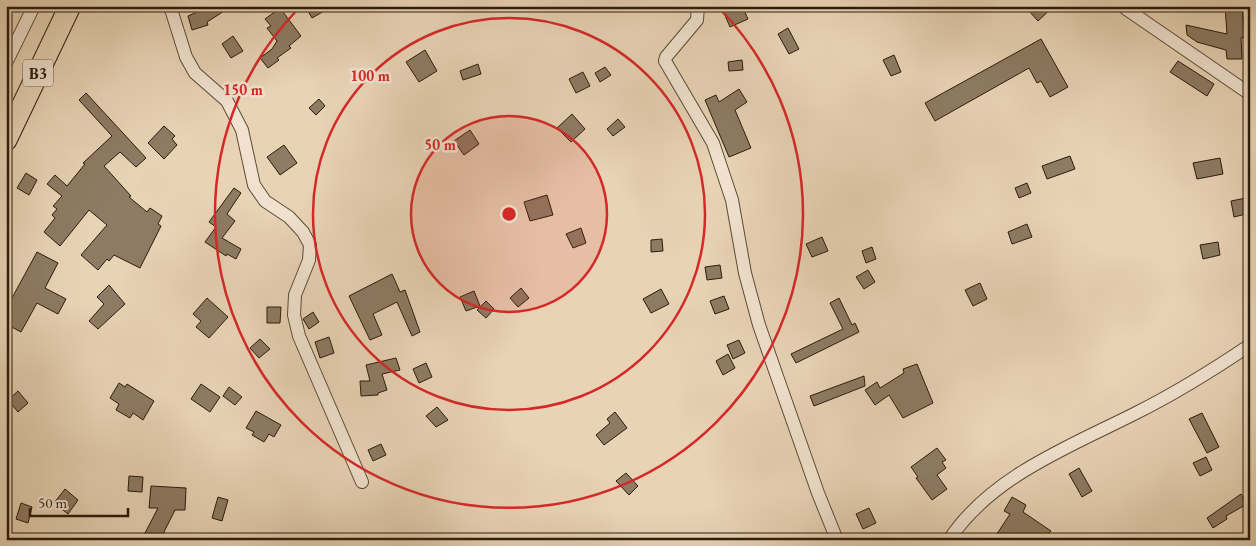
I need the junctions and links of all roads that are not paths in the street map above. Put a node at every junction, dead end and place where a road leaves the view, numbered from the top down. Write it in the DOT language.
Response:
graph roads {
  1 [pos="34,6"];
  2 [pos="70,6"];
  3 [pos="170,6"];
  4 [pos="698,6"];
  5 [pos="1122,6"];
  6 [pos="6,63"];
  7 [pos="1250,94"];
  8 [pos="6,140"];
  9 [pos="1250,344"];
  10 [pos="362,482"];
  11 [pos="837,540"];
  12 [pos="949,540"];
  1 -- 6 [label="street"];
  2 -- 8 [label="highway, B3"];
  3 -- 10 [label="street"];
  4 -- 11 [label="street"];
  5 -- 7 [label="street"];
  9 -- 12 [label="street"];
}
